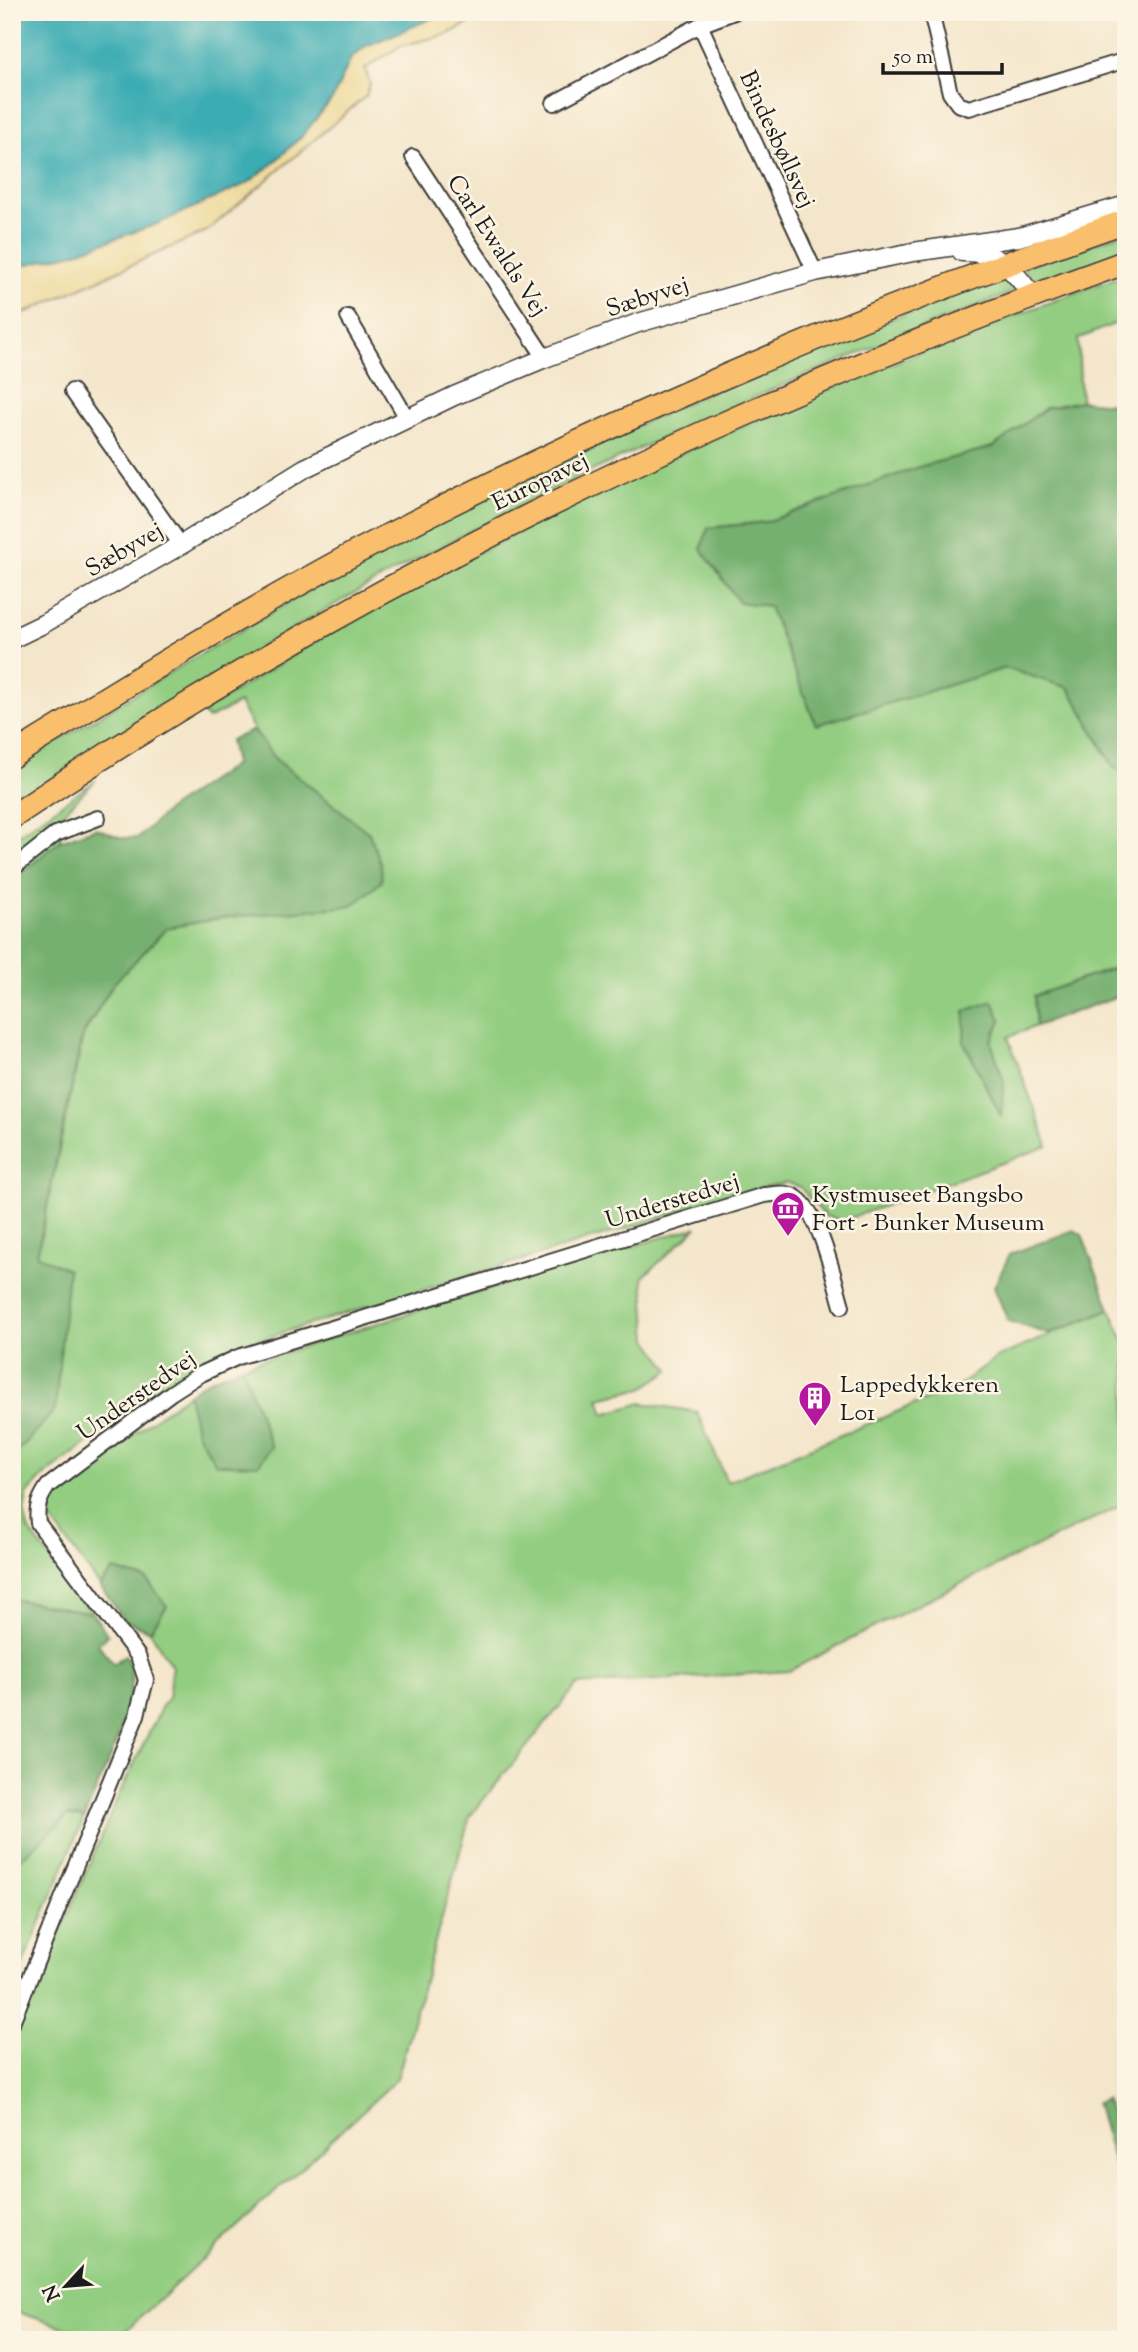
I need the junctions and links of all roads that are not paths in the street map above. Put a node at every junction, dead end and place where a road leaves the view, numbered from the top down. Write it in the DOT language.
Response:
graph roads {
  1 [pos="734,12"];
  2 [pos="931,12"];
  3 [pos="700,25"];
  4 [pos="1126,60"];
  5 [pos="554,103"];
  6 [pos="413,157"];
  7 [pos="1126,205"];
  8 [pos="1126,221"];
  9 [pos="913,252"];
  10 [pos="1126,262"];
  11 [pos="1004,264"];
  12 [pos="815,272"];
  13 [pos="1033,296"];
  14 [pos="348,317"];
  15 [pos="545,358"];
  16 [pos="72,391"];
  17 [pos="407,418"];
  18 [pos="181,545"];
  19 [pos="12,639"];
  20 [pos="12,756"];
  21 [pos="12,817"];
  22 [pos="98,818"];
  23 [pos="12,869"];
  24 [pos="842,1306"];
  25 [pos="12,2022"];
  1 -- 3 [label="street"];
  2 -- 4 [label="street"];
  3 -- 5 [label="street"];
  3 -- 12 [label="street, Bindesbøllsvej"];
  6 -- 15 [label="street, Carl Ewalds Vej"];
  7 -- 9 [label="street, Sæbyvej"];
  8 -- 11 [label="main road, Europavej"];
  9 -- 11 [label="street, Sæbyvej"];
  9 -- 12 [label="street, Sæbyvej"];
  10 -- 13 [label="main road, Europavej"];
  11 -- 13 [label="street, Sæbyvej"];
  11 -- 20 [label="main road, Europavej"];
  12 -- 15 [label="street, Sæbyvej"];
  13 -- 21 [label="main road, Europavej"];
  14 -- 17 [label="street"];
  15 -- 17 [label="street, Sæbyvej"];
  16 -- 18 [label="street"];
  17 -- 18 [label="street, Sæbyvej"];
  18 -- 19 [label="street, Sæbyvej"];
  22 -- 23 [label="street"];
  24 -- 25 [label="street, Understedvej"];
}
